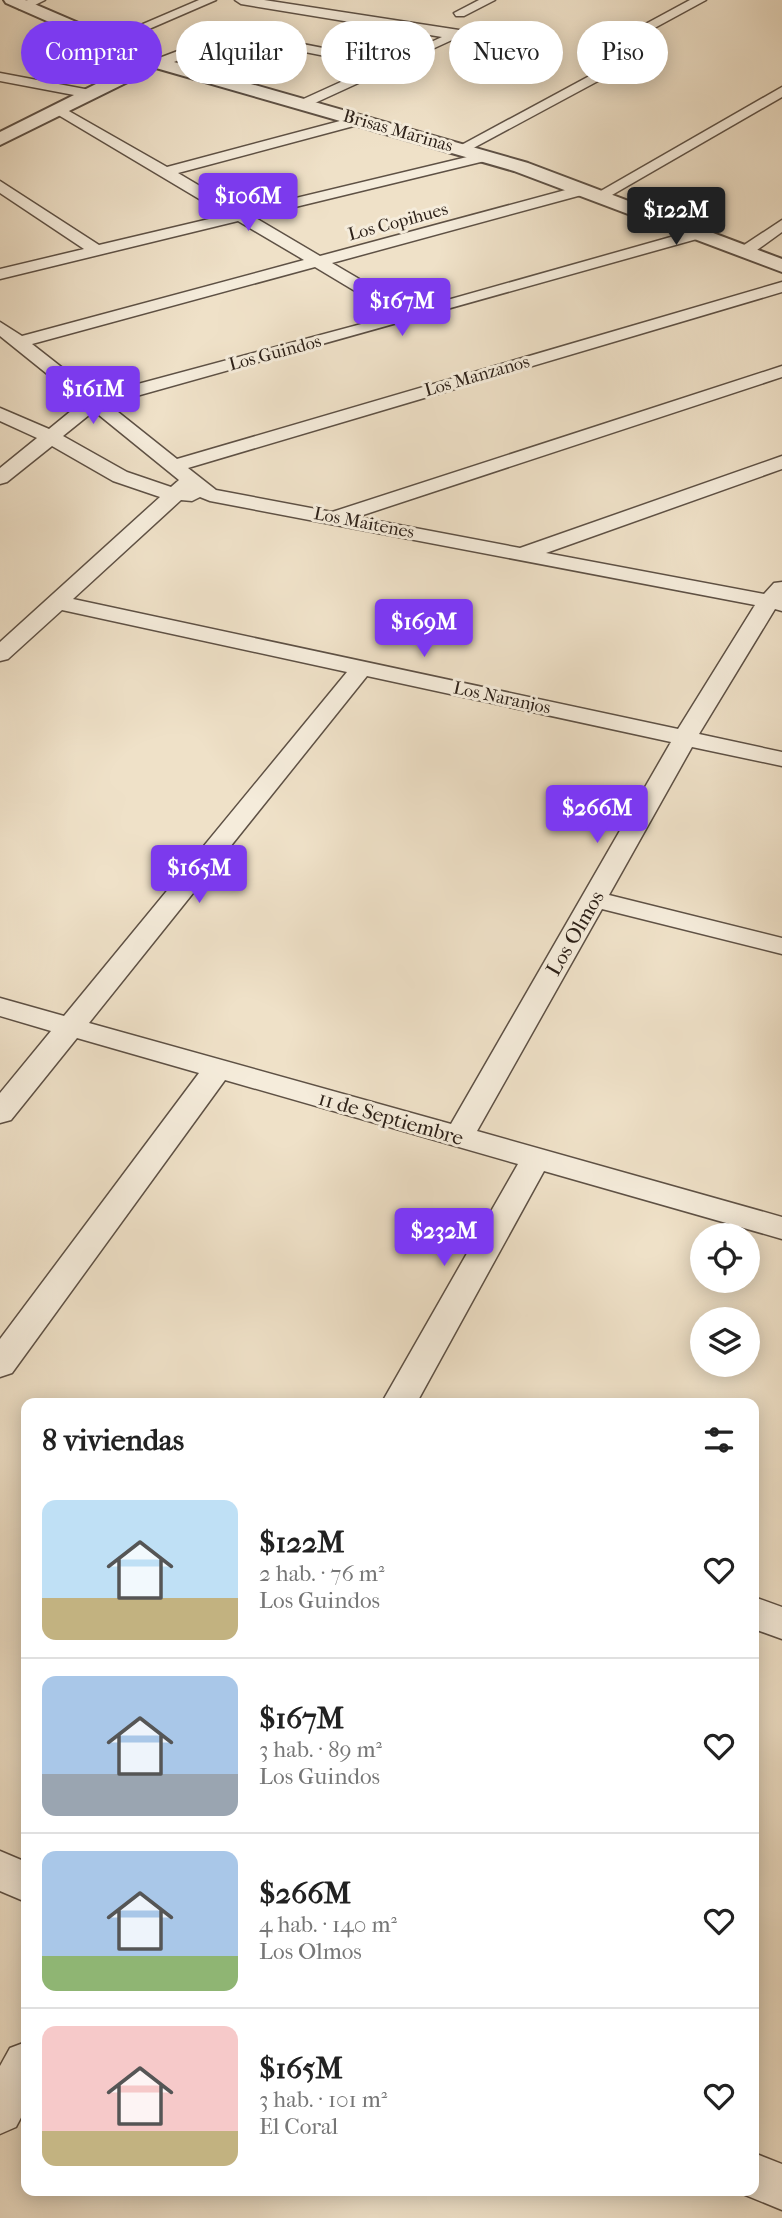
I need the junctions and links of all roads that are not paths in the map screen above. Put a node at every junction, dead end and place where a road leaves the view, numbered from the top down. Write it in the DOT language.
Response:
graph roads {
  1 [pos="210,0"];
  2 [pos="240,0"];
  3 [pos="489,0"];
  4 [pos="700,0"];
  5 [pos="25,2"];
  6 [pos="295,10"];
  7 [pos="460,13"];
  8 [pos="65,21"];
  9 [pos="157,21"];
  10 [pos="266,21"];
  11 [pos="659,21"];
  12 [pos="449,34"];
  13 [pos="162,64"];
  14 [pos="0,77"];
  15 [pos="112,84"];
  16 [pos="348,84"];
  17 [pos="582,84"];
  18 [pos="782,91"];
  19 [pos="90,94"];
  20 [pos="304,104"];
  21 [pos="60,110"];
  22 [pos="360,120"];
  23 [pos="0,139"];
  24 [pos="461,149"];
  25 [pos="488,156"];
  26 [pos="165,172"];
  27 [pos="0,186"];
  28 [pos="592,193"];
  29 [pos="240,216"];
  30 [pos="782,225"];
  31 [pos="698,233"];
  32 [pos="96,250"];
  33 [pos="744,251"];
  34 [pos="320,263"];
  35 [pos="782,266"];
  36 [pos="0,274"];
  37 [pos="782,287"];
  38 [pos="410,316"];
  39 [pos="0,327"];
  40 [pos="19,342"];
  41 [pos="782,370"];
  42 [pos="94,402"];
  43 [pos="0,414"];
  44 [pos="50,437"];
  45 [pos="782,462"];
  46 [pos="173,466"];
  47 [pos="0,478"];
  48 [pos="184,487"];
  49 [pos="335,517"];
  50 [pos="522,554"];
  51 [pos="778,597"];
  52 [pos="57,602"];
  53 [pos="2,649"];
  54 [pos="362,668"];
  55 [pos="685,738"];
  56 [pos="782,759"];
  57 [pos="594,899"];
  58 [pos="782,946"];
  59 [pos="0,1007"];
  60 [pos="69,1027"];
  61 [pos="217,1070"];
  62 [pos="0,1113"];
  63 [pos="459,1137"];
  64 [pos="536,1159"];
  65 [pos="782,1228"];
  66 [pos="0,1364"];
  67 [pos="401,1398"];
  68 [pos="759,1615"];
  69 [pos="782,1623"];
  70 [pos="0,1871"];
  71 [pos="21,1880"];
  72 [pos="21,2073"];
  73 [pos="0,2111"];
  74 [pos="759,2178"];
  75 [pos="782,2187"];
  1 -- 9 [label="street"];
  2 -- 6 [label="street"];
  3 -- 7 [label="street"];
  4 -- 11 [label="street"];
  5 -- 8 [label="street, Brisas Marinas"];
  6 -- 10 [label="street"];
  6 -- 12 [label="street"];
  13 -- 20 [label="street, Brisas Marinas"];
  14 -- 19 [label="street"];
  15 -- 19 [label="street"];
  16 -- 20 [label="street"];
  17 -- 24 [label="street"];
  18 -- 28 [label="street"];
  19 -- 21 [label="street"];
  20 -- 22 [label="street, Brisas Marinas"];
  21 -- 23 [label="street"];
  21 -- 26 [label="street"];
  22 -- 24 [label="street, Brisas Marinas"];
  22 -- 26 [label="street"];
  24 -- 25 [label="street, Brisas Marinas"];
  25 -- 28 [label="street, Brisas Marinas"];
  25 -- 29 [label="street"];
  26 -- 29 [label="street"];
  27 -- 32 [label="street"];
  28 -- 31 [label="street, Brisas Marinas"];
  28 -- 34 [label="street, Los Copihues"];
  29 -- 32 [label="street"];
  29 -- 34 [label="street"];
  30 -- 33 [label="street"];
  31 -- 33 [label="street, Brisas Marinas"];
  31 -- 38 [label="street, Los Guindos"];
  32 -- 36 [label="street"];
  33 -- 35 [label="street, Brisas Marinas"];
  34 -- 38 [label="street"];
  34 -- 40 [label="street, Los Copihues"];
  37 -- 46 [label="street, Los Manzanos"];
  38 -- 42 [label="street, Los Guindos"];
  39 -- 40 [label="street"];
  40 -- 42 [label="street"];
  41 -- 49 [label="street"];
  42 -- 44 [label="street"];
  42 -- 46 [label="street"];
  43 -- 44 [label="street, Los Maitenes"];
  44 -- 47 [label="street"];
  44 -- 48 [label="street, Los Maitenes"];
  45 -- 50 [label="street"];
  46 -- 48 [label="street"];
  48 -- 49 [label="street, Los Maitenes"];
  48 -- 52 [label="street"];
  49 -- 50 [label="street, Los Maitenes"];
  50 -- 51 [label="street, Los Maitenes"];
  51 -- 55 [label="street, Los Olmos"];
  52 -- 53 [label="street"];
  52 -- 54 [label="street, Los Naranjos"];
  54 -- 55 [label="street, Los Naranjos"];
  54 -- 60 [label="street"];
  55 -- 56 [label="street, Los Naranjos"];
  55 -- 57 [label="street, Los Olmos"];
  57 -- 58 [label="street"];
  57 -- 63 [label="street, Los Olmos"];
  59 -- 60 [label="street, 11 de Septiembre"];
  60 -- 61 [label="street, 11 de Septiembre"];
  60 -- 62 [label="street"];
  61 -- 63 [label="street, 11 de Septiembre"];
  61 -- 66 [label="street"];
  63 -- 64 [label="street, 11 de Septiembre"];
  64 -- 65 [label="street, 11 de Septiembre"];
  64 -- 67 [label="street"];
  68 -- 69 [label="street"];
  70 -- 71 [label="street"];
  72 -- 73 [label="street"];
  74 -- 75 [label="street"];
}
